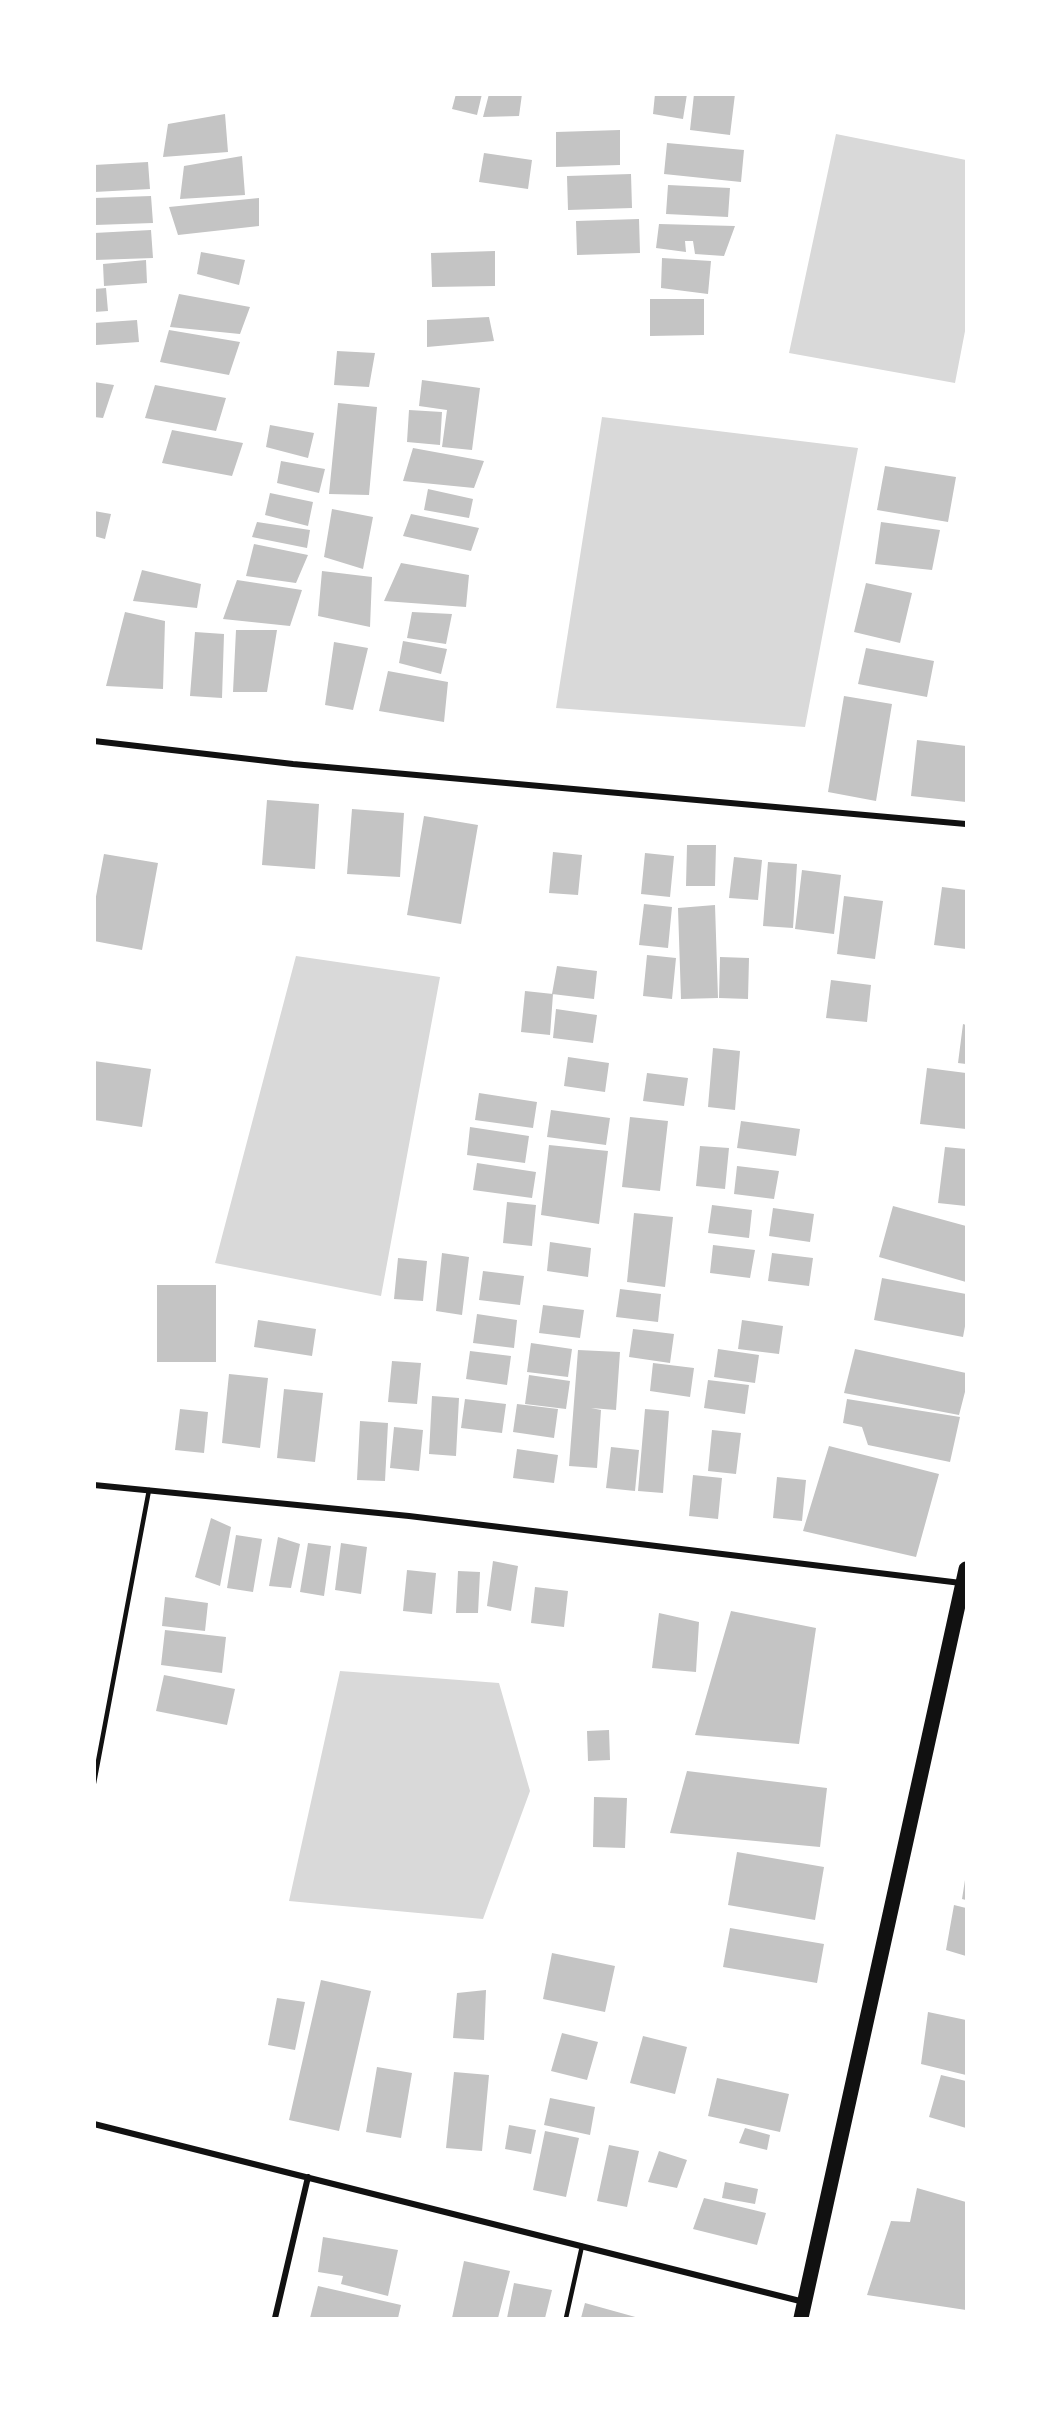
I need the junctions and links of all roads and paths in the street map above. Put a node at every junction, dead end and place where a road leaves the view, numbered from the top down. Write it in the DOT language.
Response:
graph roads {
  1 [pos="94,741"];
  2 [pos="966,824"];
  3 [pos="94,1485"];
  4 [pos="149,1490"];
  5 [pos="965,1579"];
  6 [pos="94,1783"];
  7 [pos="94,2124"];
  8 [pos="308,2177"];
  9 [pos="582,2246"];
  10 [pos="804,2302"];
  11 [pos="275,2319"];
  12 [pos="566,2319"];
  13 [pos="801,2319"];
  1 -- 2 [label="street"];
  3 -- 4 [label="street"];
  4 -- 5 [label="street"];
  4 -- 6 [label="lane"];
  5 -- 10 [label="main road"];
  7 -- 8 [label="street"];
  8 -- 9 [label="street"];
  8 -- 11 [label="street"];
  9 -- 10 [label="street"];
  9 -- 12 [label="lane"];
  10 -- 13 [label="main road"];
}
